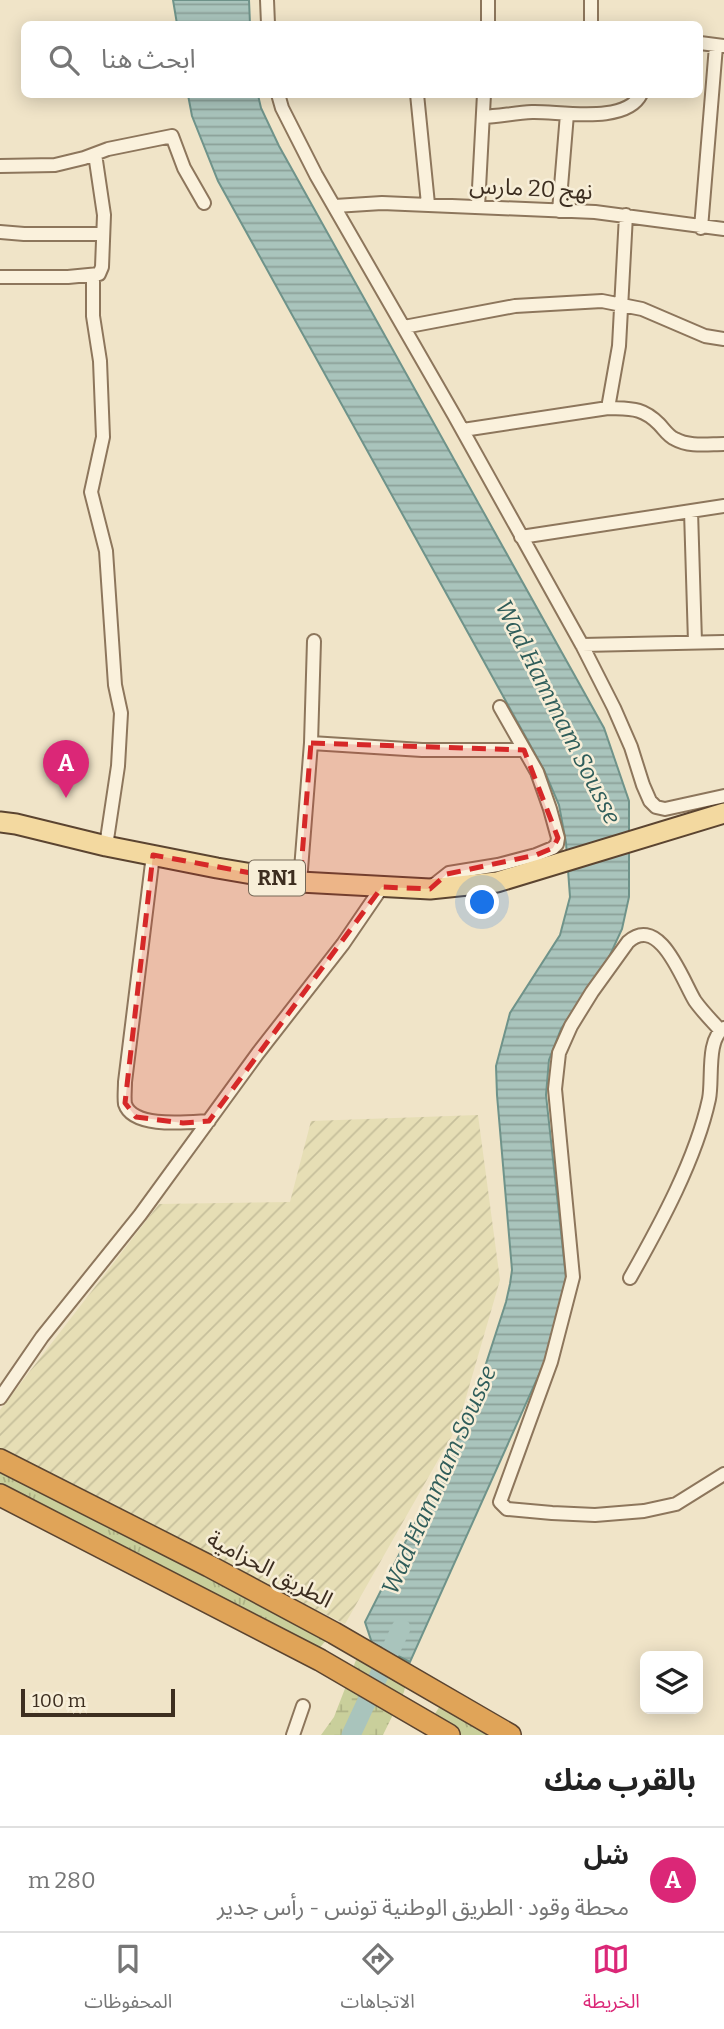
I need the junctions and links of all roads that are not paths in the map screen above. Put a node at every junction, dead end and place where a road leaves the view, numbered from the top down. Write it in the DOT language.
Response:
graph roads {
  1 [pos="267,0"];
  2 [pos="488,0"];
  3 [pos="591,0"];
  4 [pos="268,21"];
  5 [pos="488,21"];
  6 [pos="591,21"];
  7 [pos="720,46"];
  8 [pos="279,98"];
  9 [pos="416,98"];
  10 [pos="484,98"];
  11 [pos="639,98"];
  12 [pos="568,114"];
  13 [pos="483,117"];
  14 [pos="95,154"];
  15 [pos="0,166"];
  16 [pos="204,203"];
  17 [pos="428,204"];
  18 [pos="335,206"];
  19 [pos="478,207"];
  20 [pos="559,211"];
  21 [pos="626,215"];
  22 [pos="701,228"];
  23 [pos="724,229"];
  24 [pos="0,232"];
  25 [pos="103,234"];
  26 [pos="93,276"];
  27 [pos="0,277"];
  28 [pos="622,304"];
  29 [pos="404,327"];
  30 [pos="724,339"];
  31 [pos="608,408"];
  32 [pos="463,430"];
  33 [pos="724,444"];
  34 [pos="724,506"];
  35 [pos="691,511"];
  36 [pos="521,537"];
  37 [pos="314,641"];
  38 [pos="695,642"];
  39 [pos="724,642"];
  40 [pos="582,645"];
  41 [pos="500,707"];
  42 [pos="311,743"];
  43 [pos="524,750"];
  44 [pos="723,810"];
  45 [pos="0,822"];
  46 [pos="106,846"];
  47 [pos="153,855"];
  48 [pos="300,882"];
  49 [pos="382,887"];
  50 [pos="430,889"];
  51 [pos="722,1029"];
  52 [pos="209,1121"];
  53 [pos="630,1278"];
  54 [pos="0,1398"];
  55 [pos="0,1460"];
  56 [pos="724,1474"];
  57 [pos="0,1494"];
  58 [pos="303,1706"];
  59 [pos="293,1735"];
  60 [pos="449,1735"];
  61 [pos="510,1735"];
  1 -- 4 [label="street"];
  2 -- 5 [label="street"];
  3 -- 6 [label="street"];
  7 -- 22 [label="street"];
  8 -- 18 [label="street"];
  9 -- 17 [label="street"];
  10 -- 13 [label="street"];
  11 -- 12 [label="street"];
  12 -- 13 [label="street"];
  12 -- 20 [label="street"];
  13 -- 19 [label="street"];
  14 -- 15 [label="street"];
  14 -- 16 [label="street"];
  14 -- 25 [label="street"];
  17 -- 18 [label="street, نهج 20 مارس"];
  17 -- 19 [label="street, نهج 20 مارس"];
  18 -- 29 [label="street"];
  19 -- 20 [label="street, نهج 20 مارس"];
  20 -- 21 [label="street, نهج 20 مارس"];
  21 -- 22 [label="street, نهج 20 مارس"];
  21 -- 28 [label="street"];
  22 -- 23 [label="street, نهج 20 مارس"];
  24 -- 25 [label="street"];
  25 -- 26 [label="street"];
  26 -- 27 [label="street"];
  26 -- 46 [label="street"];
  28 -- 29 [label="street"];
  28 -- 30 [label="street"];
  28 -- 31 [label="street"];
  29 -- 32 [label="street"];
  31 -- 32 [label="street"];
  31 -- 33 [label="street"];
  32 -- 36 [label="street"];
  34 -- 35 [label="street"];
  35 -- 36 [label="street"];
  35 -- 38 [label="street"];
  36 -- 40 [label="street"];
  37 -- 42 [label="street"];
  38 -- 39 [label="street"];
  38 -- 40 [label="street"];
  40 -- 44 [label="street"];
  41 -- 43 [label="street"];
  42 -- 43 [label="street"];
  42 -- 48 [label="street"];
  43 -- 50 [label="street"];
  44 -- 50 [label="main road, RN1"];
  45 -- 46 [label="main road, RN1"];
  46 -- 47 [label="main road, RN1"];
  47 -- 48 [label="main road, RN1"];
  47 -- 52 [label="street"];
  48 -- 49 [label="main road, RN1"];
  49 -- 50 [label="main road, RN1"];
  49 -- 52 [label="street"];
  51 -- 53 [label="street"];
  51 -- 56 [label="street"];
  52 -- 54 [label="street"];
  55 -- 61 [label="highway, الطريق الحزامية"];
  57 -- 60 [label="highway"];
  58 -- 59 [label="street"];
}
